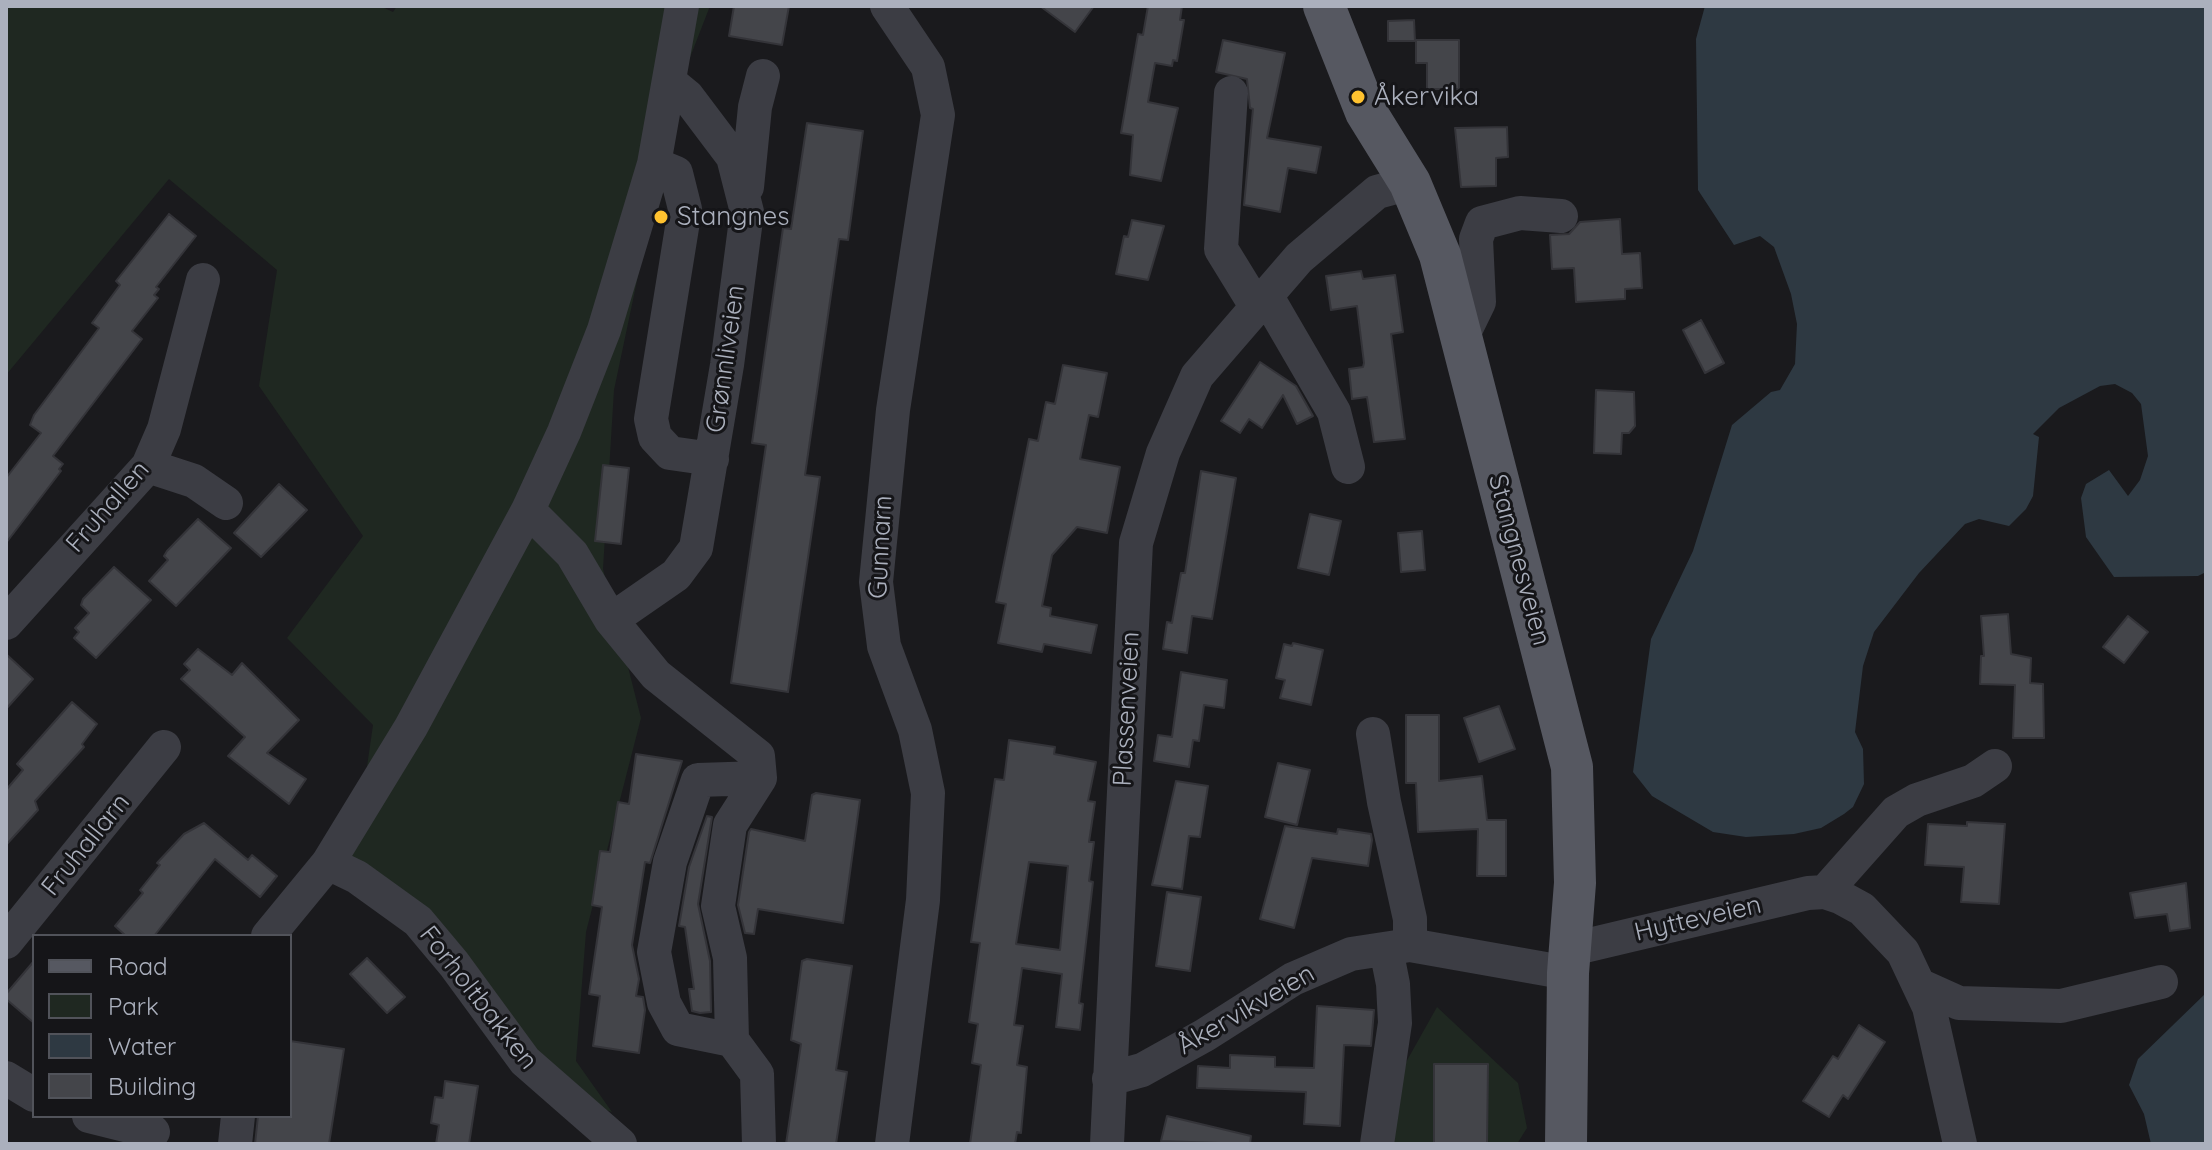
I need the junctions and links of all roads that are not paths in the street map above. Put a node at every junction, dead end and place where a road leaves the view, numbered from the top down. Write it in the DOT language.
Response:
graph roads {
  1 [pos="682,6"];
  2 [pos="887,6"];
  3 [pos="1324,6"];
  4 [pos="763,76"];
  5 [pos="670,82"];
  6 [pos="1231,93"];
  7 [pos="654,164"];
  8 [pos="1410,183"];
  9 [pos="746,199"];
  10 [pos="1561,216"];
  11 [pos="203,280"];
  12 [pos="1261,300"];
  13 [pos="1461,339"];
  14 [pos="712,459"];
  15 [pos="148,466"];
  16 [pos="1348,467"];
  17 [pos="226,503"];
  18 [pos="528,510"];
  19 [pos="611,620"];
  20 [pos="6,623"];
  21 [pos="1373,734"];
  22 [pos="164,747"];
  23 [pos="1995,766"];
  24 [pos="760,778"];
  25 [pos="328,863"];
  26 [pos="1825,892"];
  27 [pos="270,934"];
  28 [pos="6,942"];
  29 [pos="1398,947"];
  30 [pos="1570,961"];
  31 [pos="2161,982"];
  32 [pos="1919,985"];
  33 [pos="732,1040"];
  34 [pos="6,1078"];
  35 [pos="1109,1079"];
  36 [pos="32,1094"];
  37 [pos="98,1118"];
  38 [pos="238,1118"];
  39 [pos="154,1131"];
  40 [pos="235,1144"];
  41 [pos="620,1144"];
  42 [pos="759,1144"];
  43 [pos="892,1144"];
  44 [pos="1107,1144"];
  45 [pos="1377,1144"];
  46 [pos="1566,1144"];
  47 [pos="1960,1144"];
  1 -- 5 [label="street"];
  2 -- 43 [label="street, Gunnarn"];
  3 -- 8 [label="main road, Stangnesveien"];
  4 -- 9 [label="street"];
  5 -- 7 [label="street"];
  5 -- 9 [label="street, Grønnliveien"];
  6 -- 12 [label="street"];
  7 -- 14 [label="street"];
  7 -- 18 [label="street"];
  8 -- 12 [label="street, Plassenveien"];
  8 -- 13 [label="main road, Stangnesveien"];
  9 -- 14 [label="street, Grønnliveien"];
  10 -- 13 [label="street"];
  11 -- 15 [label="street, Fruhallen"];
  12 -- 16 [label="street"];
  12 -- 35 [label="street, Plassenveien"];
  13 -- 30 [label="main road, Stangnesveien"];
  14 -- 19 [label="street, Grønnliveien"];
  15 -- 17 [label="street"];
  15 -- 20 [label="street, Fruhallen"];
  18 -- 19 [label="street"];
  18 -- 25 [label="street"];
  19 -- 24 [label="street"];
  21 -- 29 [label="street"];
  22 -- 28 [label="street, Fruhallarn"];
  23 -- 26 [label="street"];
  24 -- 33 [label="street"];
  24 -- 33 [label="street"];
  25 -- 27 [label="street"];
  25 -- 41 [label="street, Forholtbakken"];
  26 -- 30 [label="street, Hytteveien"];
  26 -- 32 [label="street"];
  29 -- 30 [label="street, Åkervikveien"];
  29 -- 35 [label="street, Åkervikveien"];
  29 -- 45 [label="street"];
  30 -- 46 [label="main road, Stangnesveien"];
  31 -- 32 [label="street"];
  32 -- 47 [label="street"];
  33 -- 42 [label="street"];
  34 -- 36 [label="street"];
  35 -- 44 [label="street, Plassenveien"];
  37 -- 39 [label="street"];
  38 -- 40 [label="street"];
}
